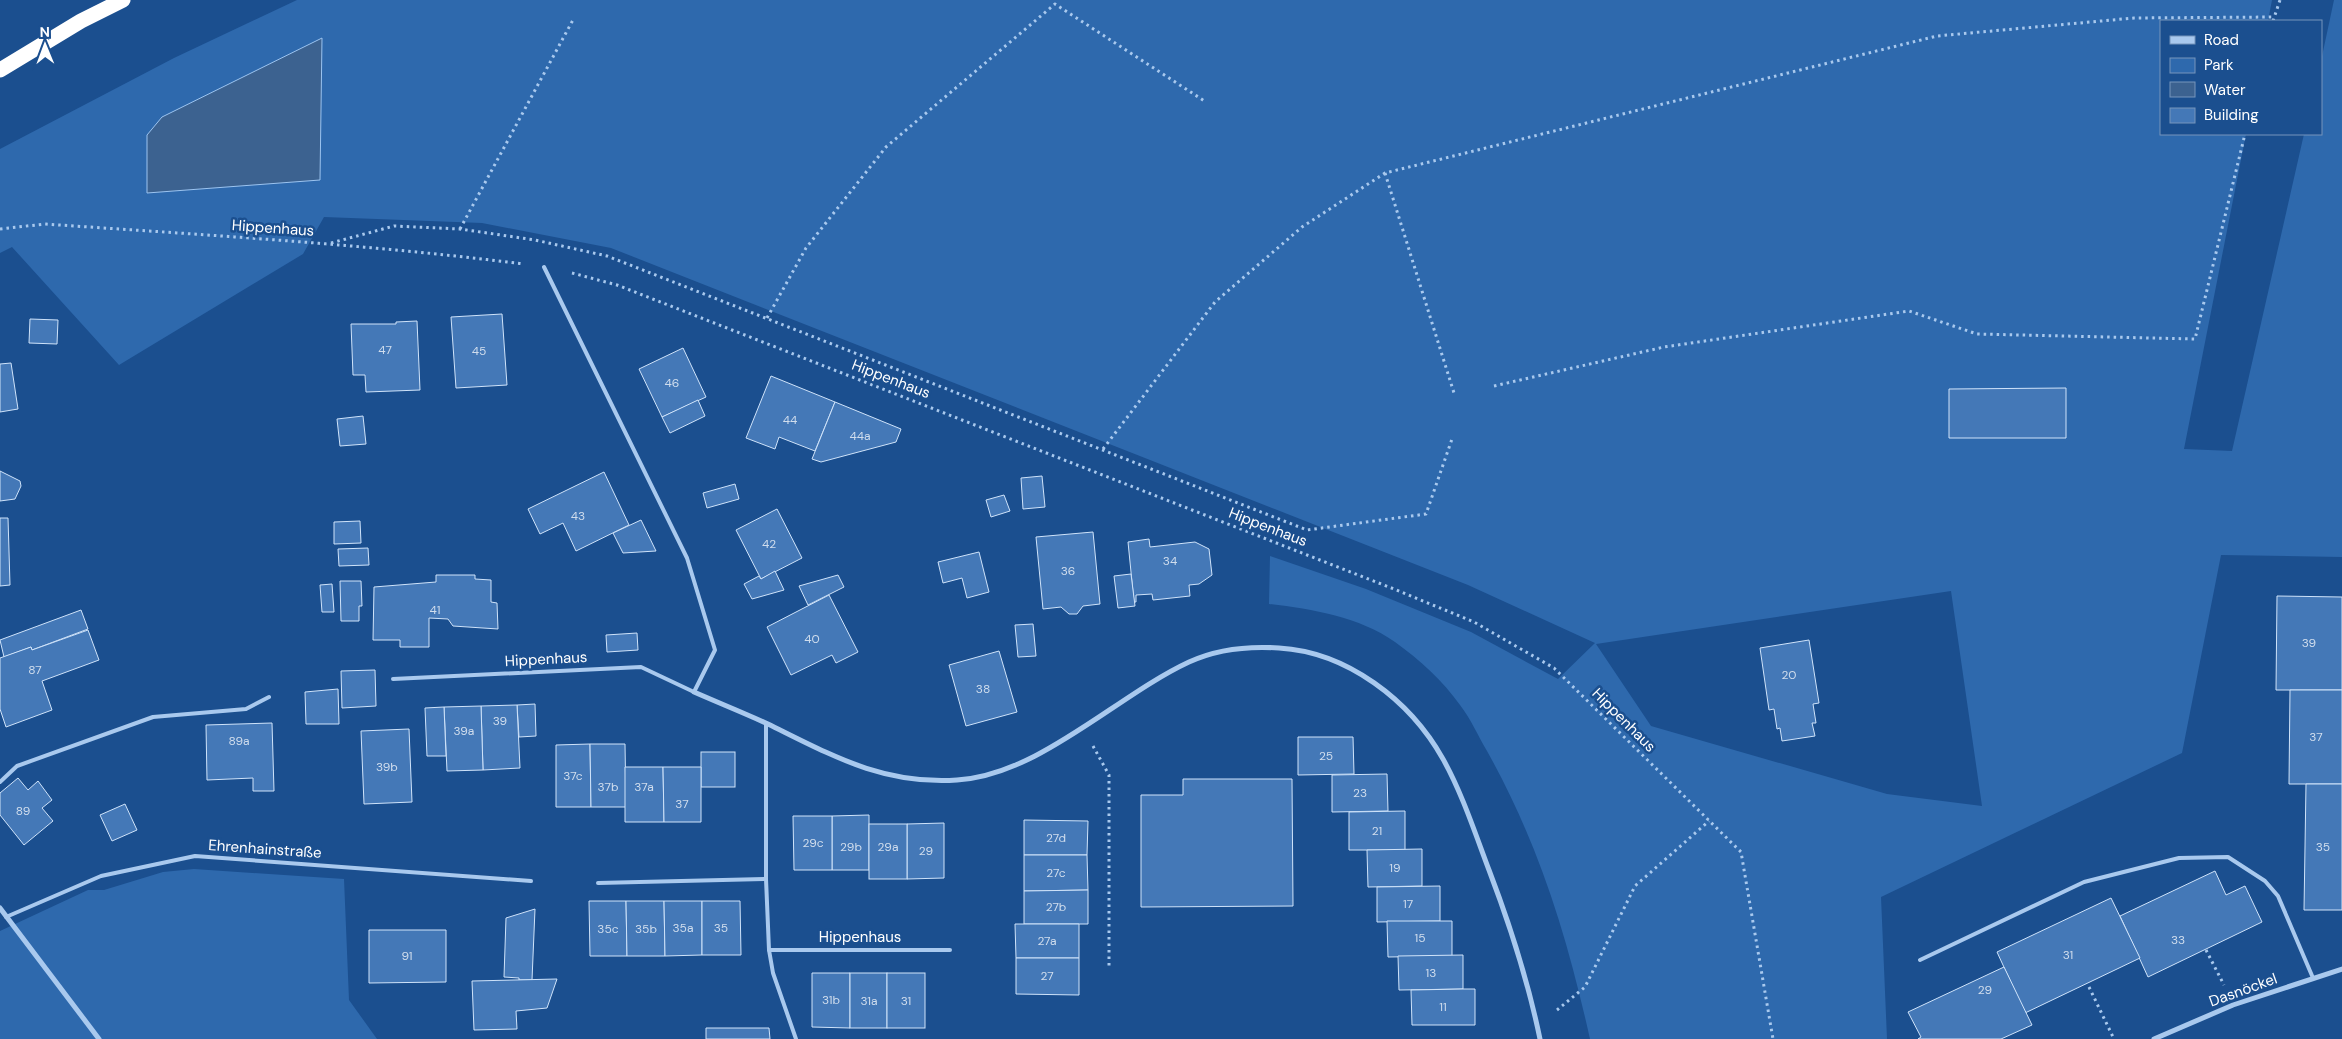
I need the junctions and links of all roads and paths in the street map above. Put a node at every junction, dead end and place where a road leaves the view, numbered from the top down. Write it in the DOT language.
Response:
graph roads {
  1 [pos="123,0"];
  2 [pos="2280,0"];
  3 [pos="574,18"];
  4 [pos="2274,19"];
  5 [pos="0,70"];
  6 [pos="1206,102"];
  7 [pos="2245,135"];
  8 [pos="1385,173"];
  9 [pos="0,229"];
  10 [pos="460,229"];
  11 [pos="328,244"];
  12 [pos="544,267"];
  13 [pos="767,318"];
  14 [pos="1494,386"];
  15 [pos="1454,393"];
  16 [pos="1452,439"];
  17 [pos="1103,449"];
  18 [pos="393,678"];
  19 [pos="694,692"];
  20 [pos="269,697"];
  21 [pos="766,723"];
  22 [pos="1082,727"];
  23 [pos="0,782"];
  24 [pos="1709,821"];
  25 [pos="766,879"];
  26 [pos="531,881"];
  27 [pos="598,883"];
  28 [pos="0,908"];
  29 [pos="6,917"];
  30 [pos="768,950"];
  31 [pos="950,950"];
  32 [pos="2206,950"];
  33 [pos="1920,960"];
  34 [pos="1109,969"];
  35 [pos="2342,969"];
  36 [pos="2314,978"];
  37 [pos="2089,987"];
  38 [pos="2233,1004"];
  39 [pos="1537,1026"];
  40 [pos="99,1039"];
  41 [pos="796,1039"];
  42 [pos="1540,1039"];
  43 [pos="1773,1039"];
  44 [pos="2114,1039"];
  45 [pos="2154,1039"];
  1 -- 5 [label="highway"];
  2 -- 4 [label="path"];
  3 -- 10 [label="path"];
  4 -- 8 [label="path"];
  6 -- 13 [label="path"];
  7 -- 14 [label="path"];
  8 -- 15 [label="path"];
  8 -- 17 [label="path"];
  9 -- 11 [label="path, Hippenhaus"];
  10 -- 11 [label="path"];
  10 -- 13 [label="path"];
  11 -- 12 [label="path, Hippenhaus"];
  12 -- 19 [label="lane"];
  12 -- 24 [label="path, Hippenhaus"];
  13 -- 17 [label="path"];
  16 -- 17 [label="path"];
  18 -- 19 [label="lane, Hippenhaus"];
  19 -- 21 [label="street, Hippenhaus"];
  20 -- 23 [label="lane"];
  21 -- 22 [label="street, Hippenhaus"];
  21 -- 25 [label="lane"];
  22 -- 34 [label="path"];
  22 -- 39 [label="street, Hippenhaus"];
  24 -- 39 [label="path"];
  24 -- 43 [label="path, Hippenhaus"];
  25 -- 27 [label="lane"];
  25 -- 30 [label="lane"];
  26 -- 29 [label="lane, Ehrenhainstraße"];
  28 -- 29 [label="street"];
  29 -- 40 [label="street"];
  30 -- 31 [label="lane, Hippenhaus"];
  30 -- 41 [label="lane"];
  32 -- 38 [label="path"];
  33 -- 36 [label="lane"];
  35 -- 36 [label="street, Dasnöckel"];
  36 -- 38 [label="street, Dasnöckel"];
  37 -- 44 [label="path"];
  38 -- 45 [label="street, Dasnöckel"];
  39 -- 42 [label="street, Hippenhaus"];
}
